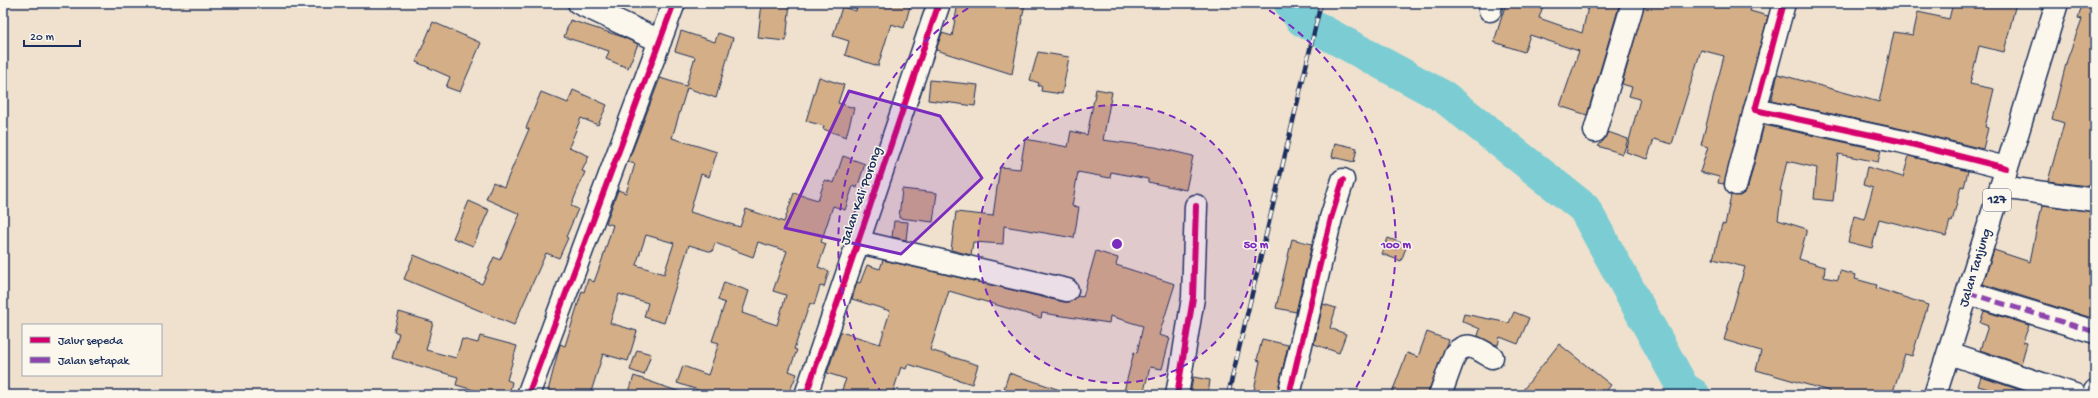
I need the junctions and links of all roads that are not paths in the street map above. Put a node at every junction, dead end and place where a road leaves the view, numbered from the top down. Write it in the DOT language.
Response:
graph roads {
  1 [pos="579,3"];
  2 [pos="674,3"];
  3 [pos="938,3"];
  4 [pos="1633,3"];
  5 [pos="1784,3"];
  6 [pos="2057,3"];
  7 [pos="660,41"];
  8 [pos="1755,110"];
  9 [pos="1595,131"];
  10 [pos="2004,178"];
  11 [pos="1343,180"];
  12 [pos="1736,184"];
  13 [pos="2095,200"];
  14 [pos="1196,206"];
  15 [pos="859,242"];
  16 [pos="1067,290"];
  17 [pos="1968,293"];
  18 [pos="2095,332"];
  19 [pos="1949,353"];
  20 [pos="1492,357"];
  21 [pos="2095,391"];
  22 [pos="528,395"];
  23 [pos="806,395"];
  24 [pos="1177,395"];
  25 [pos="1289,395"];
  26 [pos="1440,395"];
  27 [pos="1935,395"];
  28 [pos="2075,395"];
  29 [pos="2092,395"];
  1 -- 7 [label="street"];
  2 -- 7 [label="street"];
  3 -- 15 [label="street, Jalan Kali Porong"];
  4 -- 9 [label="street"];
  5 -- 8 [label="street"];
  6 -- 10 [label="street, Jalan Tanjung / 127"];
  7 -- 22 [label="street"];
  8 -- 10 [label="street"];
  8 -- 12 [label="street"];
  10 -- 13 [label="street"];
  10 -- 17 [label="street, Jalan Tanjung / 127"];
  11 -- 25 [label="street"];
  14 -- 24 [label="street"];
  15 -- 16 [label="street"];
  15 -- 23 [label="street, Jalan Kali Porong"];
  17 -- 18 [label="street"];
  17 -- 19 [label="street, Jalan Tanjung / 127"];
  19 -- 27 [label="street, Jalan Tanjung / 127"];
  19 -- 28 [label="street"];
  20 -- 26 [label="street"];
  21 -- 29 [label="street"];
}
